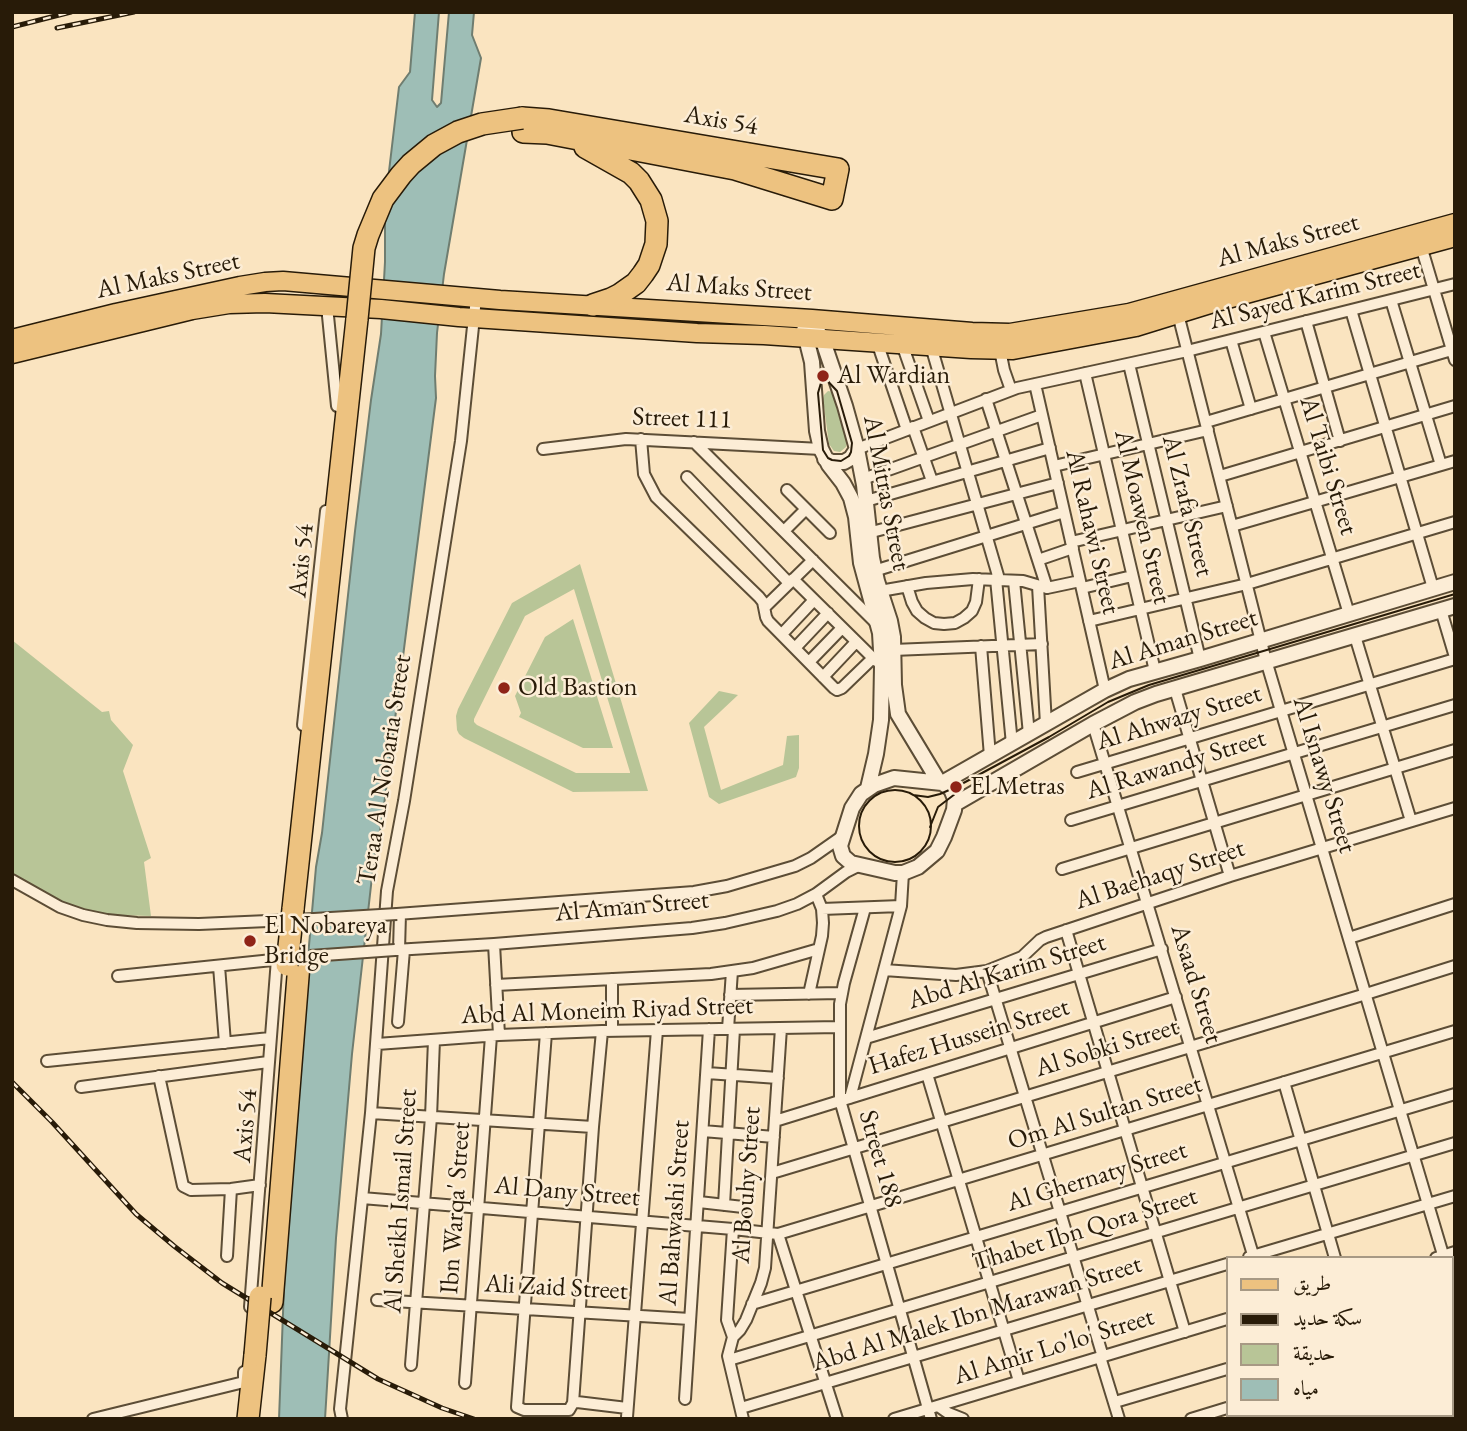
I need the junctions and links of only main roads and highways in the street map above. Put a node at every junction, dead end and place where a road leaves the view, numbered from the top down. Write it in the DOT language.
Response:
graph roads {
  1 [pos="522,125"];
  2 [pos="568,137"];
  3 [pos="1455,223"];
  4 [pos="1455,237"];
  5 [pos="593,305"];
  6 [pos="1176,308"];
  7 [pos="697,312"];
  8 [pos="364,314"];
  9 [pos="76,331"];
  10 [pos="696,332"];
  11 [pos="12,339"];
  12 [pos="999,341"];
  13 [pos="12,354"];
  14 [pos="261,1357"];
  15 [pos="248,1419"];
  16 [pos="260,1419"];
  1 -- 2 [label="highway, Axis 54"];
  1 -- 2 [label="highway, Axis 54"];
  1 -- 8 [label="highway, Axis 54"];
  2 -- 5 [label="highway"];
  3 -- 6 [label="main road, Al Maks Street"];
  4 -- 6 [label="main road, Al Maks Street"];
  5 -- 7 [label="main road, Al Maks Street"];
  5 -- 9 [label="main road, Al Maks Street"];
  6 -- 12 [label="main road, Al Maks Street"];
  7 -- 10 [label="main road"];
  7 -- 12 [label="main road, Al Maks Street"];
  8 -- 9 [label="main road, Al Maks Street"];
  8 -- 10 [label="main road, Al Maks Street"];
  8 -- 14 [label="highway, Axis 54, bridge"];
  9 -- 11 [label="main road, Al Maks Street"];
  9 -- 13 [label="main road, Al Maks Street"];
  10 -- 12 [label="main road, Al Maks Street"];
  14 -- 15 [label="highway, Axis 54"];
  14 -- 16 [label="highway, Axis 54"];
}
